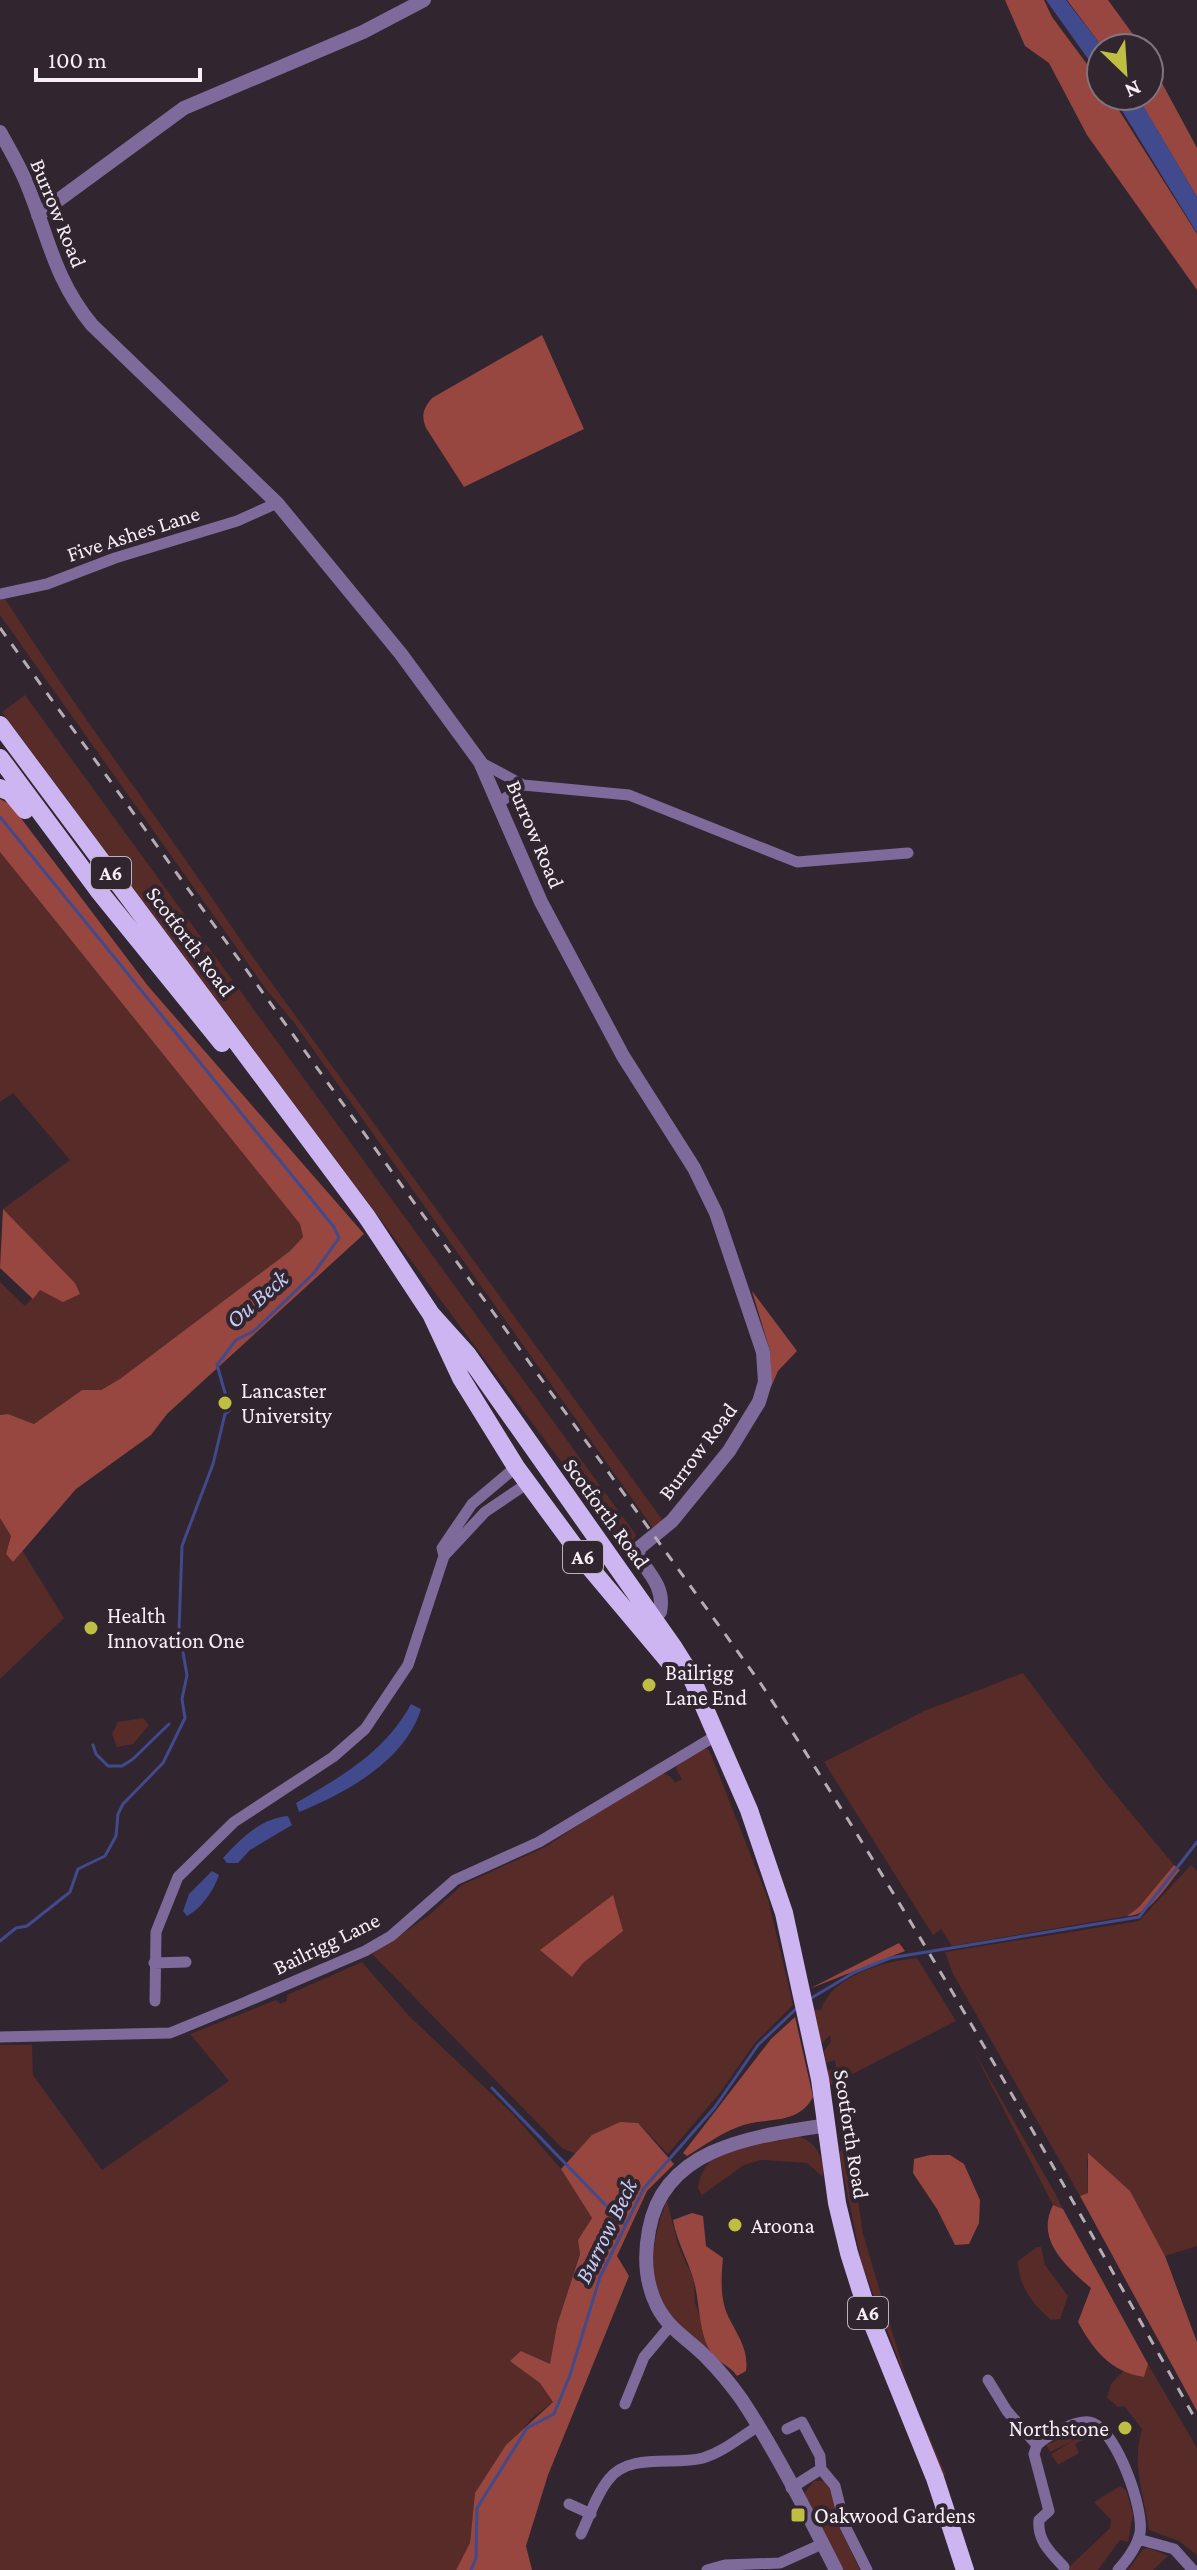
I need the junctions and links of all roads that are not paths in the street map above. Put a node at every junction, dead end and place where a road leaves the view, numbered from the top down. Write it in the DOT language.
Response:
graph roads {
  1 [pos="424,0"];
  2 [pos="0,132"];
  3 [pos="38,215"];
  4 [pos="277,503"];
  5 [pos="0,594"];
  6 [pos="0,725"];
  7 [pos="10,746"];
  8 [pos="480,762"];
  9 [pos="3,768"];
  10 [pos="523,785"];
  11 [pos="0,788"];
  12 [pos="499,803"];
  13 [pos="908,853"];
  14 [pos="223,1043"];
  15 [pos="285,1108"];
  16 [pos="431,1314"];
  17 [pos="528,1464"];
  18 [pos="528,1483"];
  19 [pos="444,1556"];
  20 [pos="648,1623"];
  21 [pos="717,1735"];
  22 [pos="186,1962"];
  23 [pos="154,1963"];
  24 [pos="155,2001"];
  25 [pos="0,2037"];
  26 [pos="828,2125"];
  27 [pos="670,2326"];
  28 [pos="988,2380"];
  29 [pos="644,2401"];
  30 [pos="757,2427"];
  31 [pos="787,2429"];
  32 [pos="1037,2445"];
  33 [pos="821,2469"];
  34 [pos="791,2488"];
  35 [pos="569,2504"];
  36 [pos="591,2514"];
  37 [pos="581,2534"];
  38 [pos="1138,2539"];
  39 [pos="822,2544"];
  40 [pos="1064,2567"];
  41 [pos="707,2570"];
  42 [pos="836,2570"];
  43 [pos="867,2570"];
  44 [pos="965,2570"];
  45 [pos="1118,2570"];
  46 [pos="1193,2570"];
  1 -- 3 [label="street"];
  2 -- 3 [label="street, Burrow Road"];
  3 -- 4 [label="street, Burrow Road"];
  4 -- 5 [label="street, Five Ashes Lane"];
  4 -- 8 [label="street, Burrow Road"];
  6 -- 7 [label="main road, Scotforth Road / A6"];
  7 -- 9 [label="main road"];
  7 -- 15 [label="main road, Scotforth Road / A6"];
  8 -- 10 [label="street"];
  8 -- 12 [label="street, Burrow Road"];
  9 -- 14 [label="main road, Scotforth Road / A6"];
  10 -- 12 [label="street"];
  10 -- 13 [label="street"];
  11 -- 14 [label="main road"];
  12 -- 20 [label="street, Burrow Road"];
  14 -- 15 [label="main road, Scotforth Road / A6"];
  15 -- 16 [label="main road, Scotforth Road / A6"];
  16 -- 17 [label="main road, Scotforth Road / A6"];
  16 -- 17 [label="main road, Scotforth Road / A6"];
  17 -- 18 [label="main road, Scotforth Road / A6"];
  17 -- 19 [label="street"];
  17 -- 20 [label="main road, Scotforth Road / A6"];
  18 -- 19 [label="street"];
  18 -- 20 [label="main road, Scotforth Road / A6"];
  19 -- 23 [label="street"];
  20 -- 21 [label="main road, Scotforth Road / A6"];
  21 -- 25 [label="street, Bailrigg Lane"];
  21 -- 26 [label="main road, Scotforth Road / A6"];
  22 -- 23 [label="street"];
  23 -- 24 [label="street"];
  26 -- 27 [label="street"];
  26 -- 44 [label="main road, Scotforth Road / A6"];
  27 -- 29 [label="street"];
  27 -- 30 [label="street"];
  28 -- 32 [label="street"];
  30 -- 34 [label="street"];
  30 -- 36 [label="street"];
  31 -- 33 [label="street"];
  32 -- 38 [label="street"];
  32 -- 40 [label="street"];
  33 -- 34 [label="street"];
  33 -- 43 [label="street"];
  34 -- 39 [label="street"];
  35 -- 36 [label="street"];
  36 -- 37 [label="street"];
  38 -- 45 [label="street"];
  38 -- 46 [label="street"];
  39 -- 41 [label="street"];
  39 -- 42 [label="street"];
}
